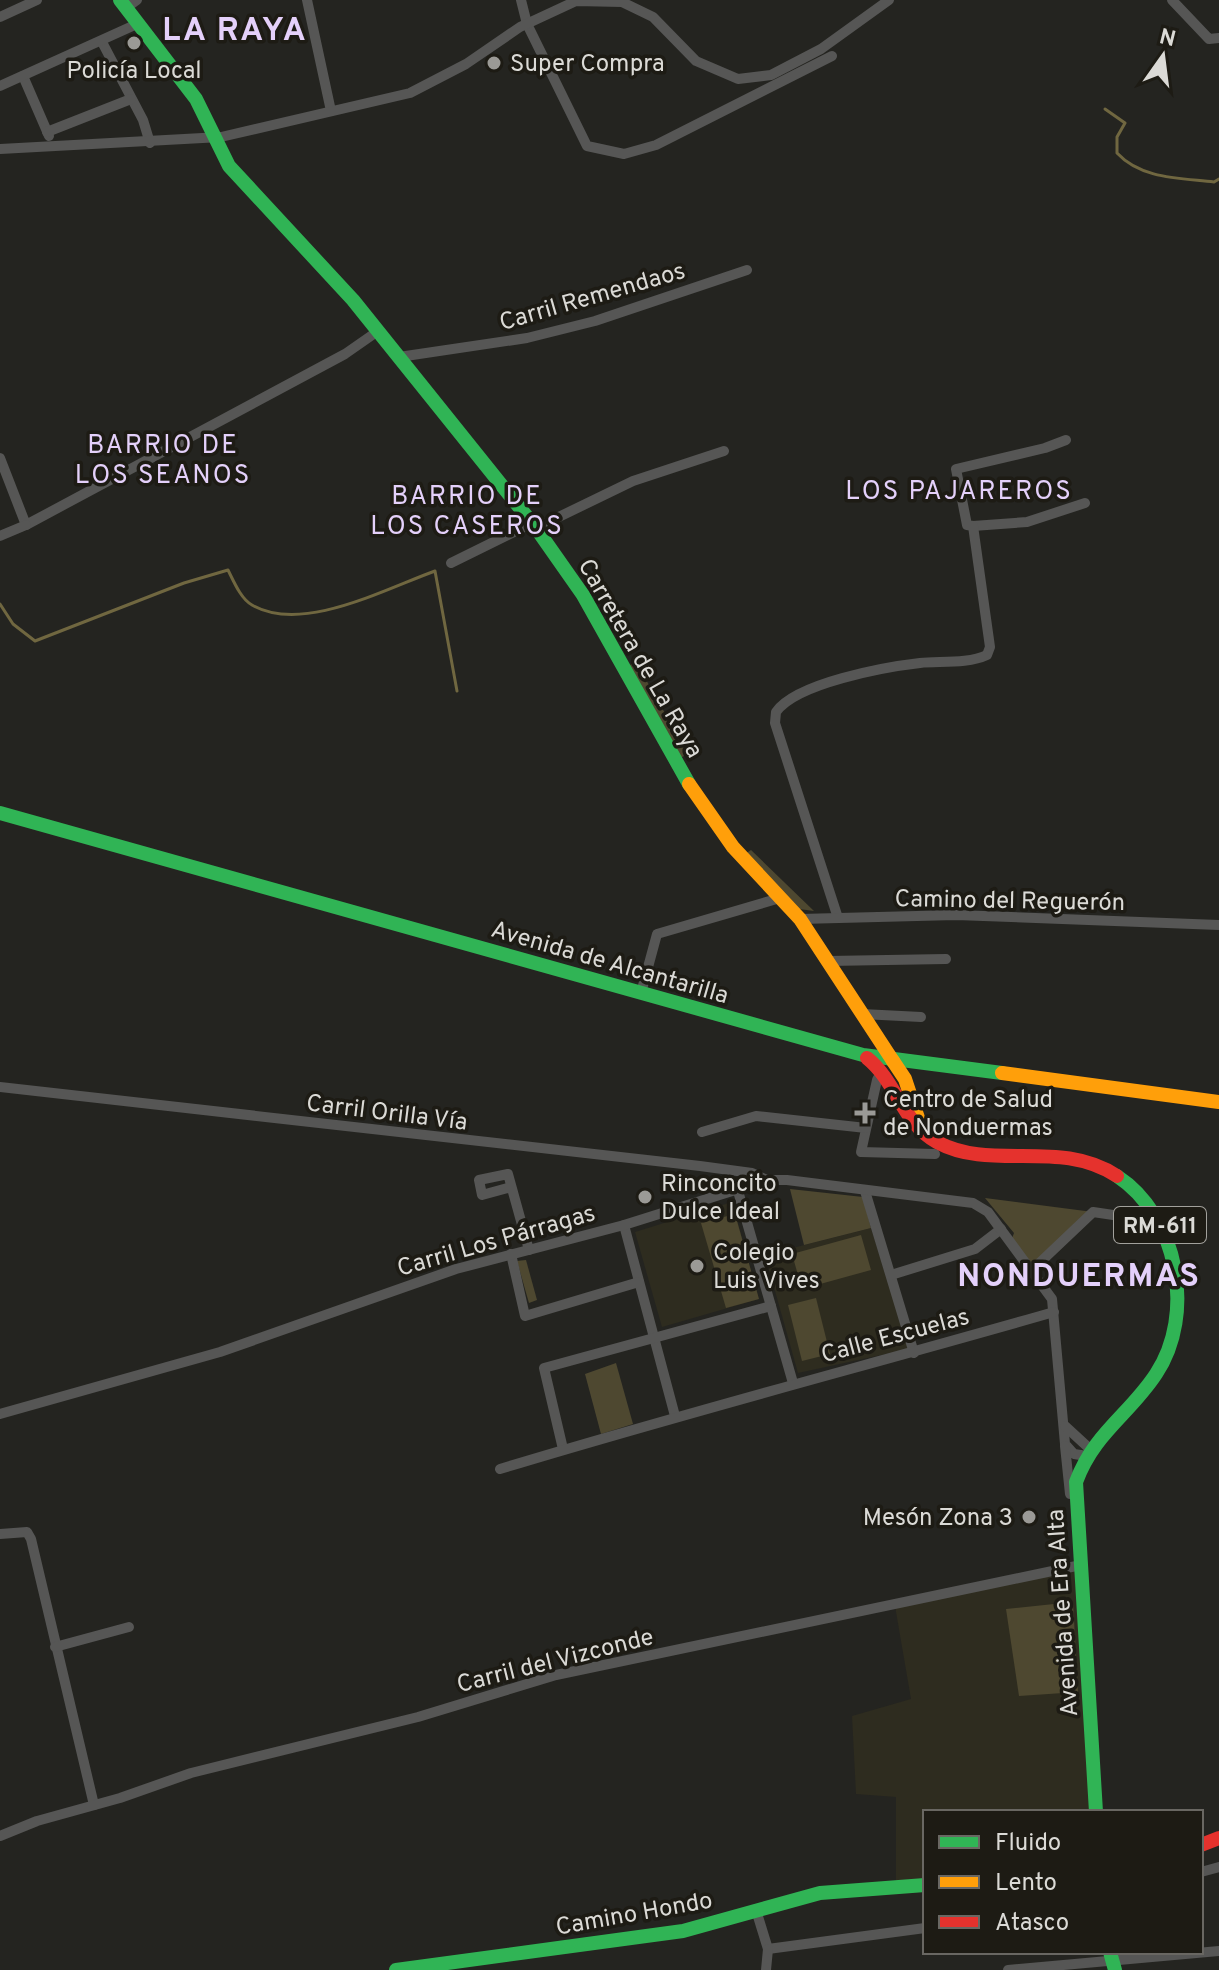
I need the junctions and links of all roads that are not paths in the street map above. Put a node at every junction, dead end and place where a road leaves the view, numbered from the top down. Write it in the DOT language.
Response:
graph roads {
  1 [pos="37,0"];
  2 [pos="307,0"];
  3 [pos="521,0"];
  4 [pos="889,0"];
  5 [pos="1172,0"];
  6 [pos="128,3"];
  7 [pos="0,17"];
  8 [pos="137,24"];
  9 [pos="527,24"];
  10 [pos="1219,38"];
  11 [pos="102,42"];
  12 [pos="832,56"];
  13 [pos="23,76"];
  14 [pos="0,86"];
  15 [pos="131,99"];
  16 [pos="331,111"];
  17 [pos="47,132"];
  18 [pos="221,137"];
  19 [pos="150,143"];
  20 [pos="54,148"];
  21 [pos="0,149"];
  22 [pos="747,270"];
  23 [pos="378,331"];
  24 [pos="399,357"];
  25 [pos="1066,440"];
  26 [pos="724,451"];
  27 [pos="0,458"];
  28 [pos="1085,503"];
  29 [pos="26,525"];
  30 [pos="534,526"];
  31 [pos="973,526"];
  32 [pos="0,536"];
  33 [pos="451,563"];
  34 [pos="0,813"];
  35 [pos="780,898"];
  36 [pos="838,918"];
  37 [pos="800,919"];
  38 [pos="1219,925"];
  39 [pos="946,959"];
  40 [pos="828,961"];
  41 [pos="641,993"];
  42 [pos="862,1014"];
  43 [pos="921,1017"];
  44 [pos="888,1066"];
  45 [pos="938,1068"];
  46 [pos="911,1086"];
  47 [pos="0,1087"];
  48 [pos="891,1087"];
  49 [pos="1219,1102"];
  50 [pos="866,1128"];
  51 [pos="702,1132"];
  52 [pos="934,1147"];
  53 [pos="767,1180"];
  54 [pos="511,1187"];
  55 [pos="738,1191"];
  56 [pos="865,1191"];
  57 [pos="1147,1220"];
  58 [pos="624,1225"];
  59 [pos="1001,1229"];
  60 [pos="529,1250"];
  61 [pos="511,1254"];
  62 [pos="1033,1269"];
  63 [pos="891,1275"];
  64 [pos="639,1282"];
  65 [pos="771,1306"];
  66 [pos="1054,1312"];
  67 [pos="654,1339"];
  68 [pos="914,1353"];
  69 [pos="793,1383"];
  70 [pos="0,1414"];
  71 [pos="675,1416"];
  72 [pos="1064,1425"];
  73 [pos="1065,1444"];
  74 [pos="563,1449"];
  75 [pos="1088,1452"];
  76 [pos="500,1469"];
  77 [pos="1075,1503"];
  78 [pos="0,1534"];
  79 [pos="1081,1565"];
  80 [pos="129,1627"];
  81 [pos="55,1647"];
  82 [pos="94,1805"];
  83 [pos="1096,1810"];
  84 [pos="0,1836"];
  85 [pos="923,1885"];
  86 [pos="756,1910"];
  87 [pos="923,1928"];
  88 [pos="768,1949"];
  89 [pos="1190,1954"];
  90 [pos="1113,1962"];
  91 [pos="396,1970"];
  92 [pos="766,1970"];
  93 [pos="1008,1970"];
  1 -- 7 [label="street"];
  2 -- 16 [label="street"];
  3 -- 9 [label="street"];
  4 -- 9 [label="street"];
  5 -- 10 [label="street"];
  6 -- 8 [label="main road, Carretera de La Raya"];
  8 -- 11 [label="street"];
  8 -- 18 [label="main road, Carretera de La Raya"];
  9 -- 12 [label="street"];
  9 -- 16 [label="street"];
  11 -- 13 [label="street"];
  11 -- 15 [label="street"];
  13 -- 14 [label="street"];
  13 -- 17 [label="street"];
  15 -- 17 [label="street"];
  15 -- 19 [label="street"];
  16 -- 18 [label="street"];
  17 -- 20 [label="street"];
  18 -- 19 [label="street"];
  18 -- 23 [label="main road, Carretera de La Raya"];
  19 -- 20 [label="street"];
  20 -- 21 [label="street"];
  22 -- 24 [label="street, Carril Remendaos"];
  23 -- 24 [label="main road, Carretera de La Raya"];
  23 -- 29 [label="street"];
  24 -- 30 [label="main road, Carretera de La Raya"];
  25 -- 31 [label="street"];
  26 -- 30 [label="street"];
  27 -- 29 [label="street"];
  28 -- 31 [label="street"];
  29 -- 32 [label="street"];
  30 -- 33 [label="street"];
  30 -- 35 [label="main road, Carretera de La Raya"];
  31 -- 36 [label="street"];
  34 -- 41 [label="main road, Avenida de Alcantarilla"];
  35 -- 37 [label="main road, Carretera de La Raya"];
  35 -- 41 [label="street"];
  36 -- 37 [label="street, Camino del Reguerón"];
  36 -- 38 [label="street, Camino del Reguerón"];
  37 -- 40 [label="main road, Carretera de La Raya"];
  39 -- 40 [label="street"];
  40 -- 42 [label="main road, Carretera de La Raya"];
  41 -- 44 [label="main road, Avenida de Alcantarilla"];
  42 -- 43 [label="street"];
  42 -- 44 [label="main road, Carretera de La Raya"];
  44 -- 45 [label="main road, Avenida de Alcantarilla"];
  44 -- 46 [label="main road"];
  44 -- 48 [label="main road"];
  44 -- 50 [label="street"];
  45 -- 46 [label="main road"];
  45 -- 49 [label="main road, Avenida de Alcantarilla"];
  46 -- 48 [label="street"];
  46 -- 52 [label="main road"];
  47 -- 53 [label="street, Carril Orilla Vía"];
  48 -- 52 [label="main road, Avenida de Era Alta / RM-611"];
  50 -- 51 [label="street"];
  50 -- 52 [label="street"];
  52 -- 75 [label="main road, Avenida de Era Alta / RM-611"];
  53 -- 55 [label="street, Carril Los Párragas"];
  53 -- 56 [label="street, Carril Los Párragas"];
  54 -- 60 [label="street"];
  55 -- 58 [label="street, Carril Los Párragas"];
  55 -- 65 [label="street"];
  56 -- 59 [label="street, Carril Los Párragas"];
  56 -- 63 [label="street"];
  57 -- 62 [label="street"];
  58 -- 60 [label="street, Carril Los Párragas"];
  58 -- 64 [label="street"];
  59 -- 62 [label="street, Carril Los Párragas"];
  59 -- 63 [label="street"];
  60 -- 61 [label="street, Carril Los Párragas"];
  61 -- 64 [label="street"];
  61 -- 70 [label="street, Carril Los Párragas"];
  62 -- 66 [label="street, Carril Los Párragas"];
  63 -- 68 [label="street"];
  64 -- 67 [label="street"];
  65 -- 67 [label="street"];
  65 -- 69 [label="street"];
  66 -- 68 [label="street, Calle Escuelas"];
  66 -- 72 [label="street, Carril Los Párragas"];
  67 -- 71 [label="street"];
  67 -- 74 [label="street"];
  68 -- 69 [label="street, Calle Escuelas"];
  69 -- 71 [label="street, Calle Escuelas"];
  71 -- 74 [label="street, Calle Escuelas"];
  72 -- 73 [label="street, Carril Los Párragas"];
  72 -- 75 [label="street"];
  73 -- 75 [label="street"];
  73 -- 77 [label="street, Carril Los Párragas"];
  74 -- 76 [label="street, Calle Escuelas"];
  75 -- 77 [label="main road, Avenida de Era Alta / RM-611"];
  77 -- 79 [label="main road, Avenida de Era Alta / RM-611"];
  78 -- 81 [label="street"];
  79 -- 82 [label="street, Carril del Vizconde"];
  79 -- 83 [label="main road, Avenida de Era Alta / RM-611"];
  80 -- 81 [label="street"];
  81 -- 82 [label="street"];
  82 -- 84 [label="street, Carril del Vizconde"];
  85 -- 86 [label="main road, Camino Hondo"];
  86 -- 88 [label="street"];
  86 -- 91 [label="main road, Camino Hondo"];
  87 -- 88 [label="street"];
  88 -- 92 [label="street"];
  89 -- 90 [label="street"];
  90 -- 93 [label="street"];
}
